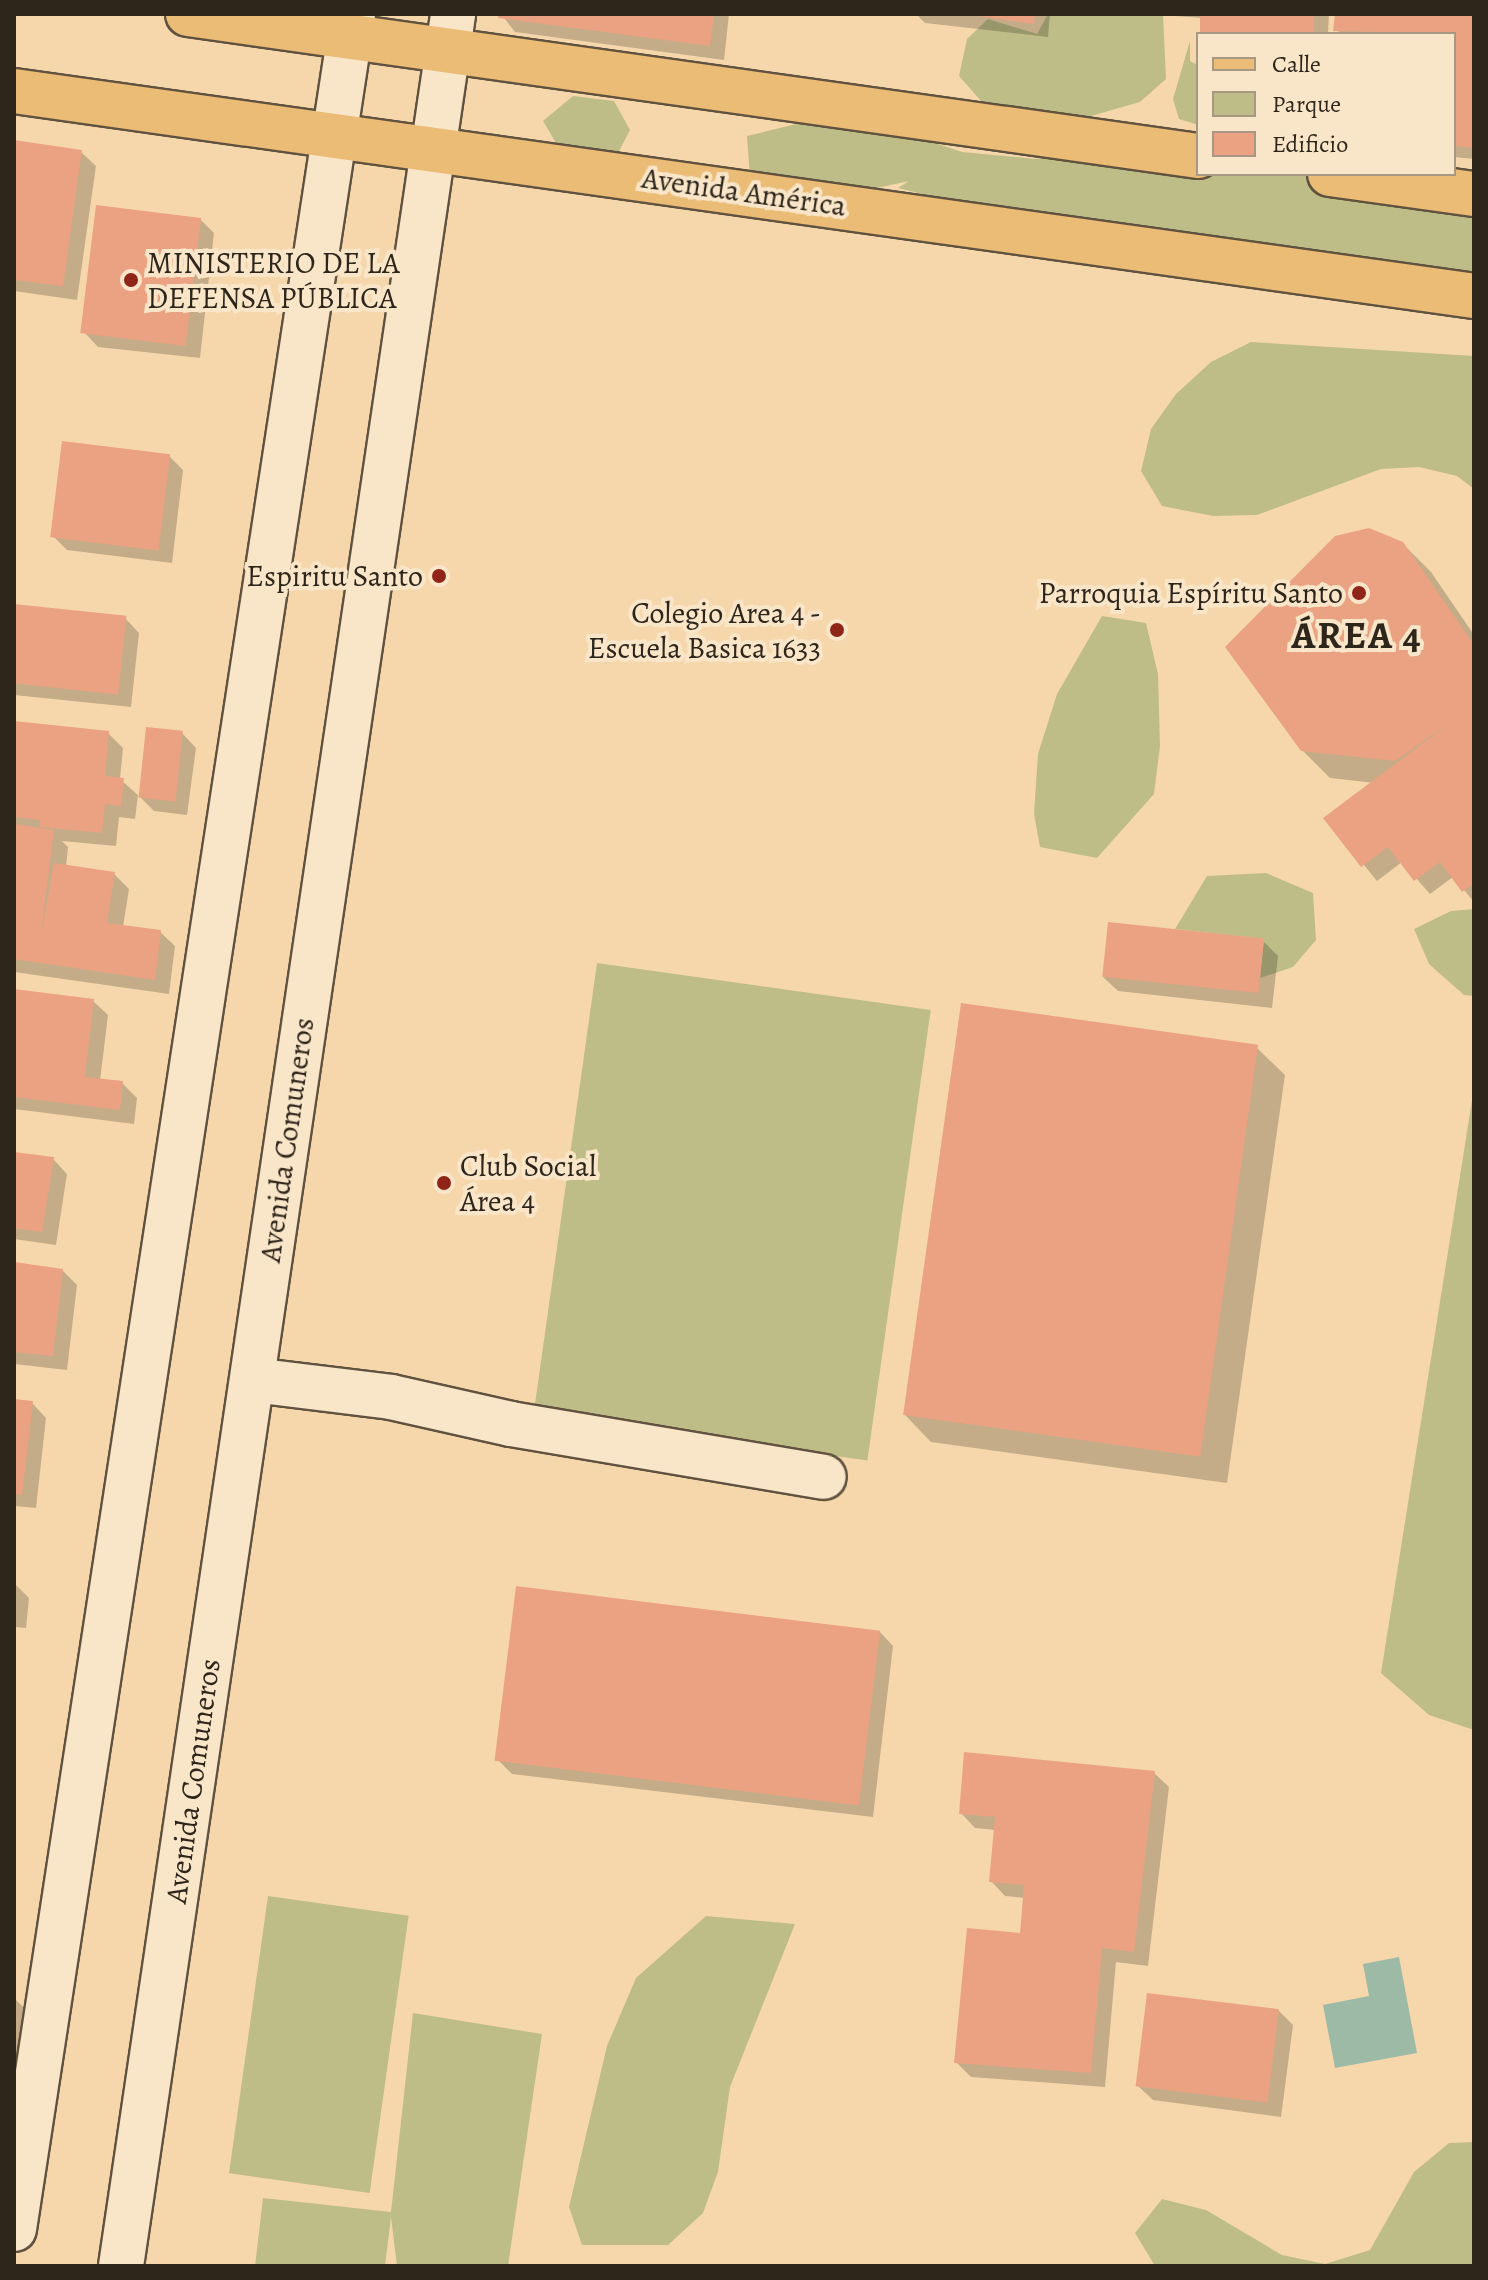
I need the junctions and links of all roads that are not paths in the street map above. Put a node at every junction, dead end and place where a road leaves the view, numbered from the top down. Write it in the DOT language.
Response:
graph roads {
  1 [pos="188,14"];
  2 [pos="351,27"];
  3 [pos="451,33"];
  4 [pos="14,91"];
  5 [pos="335,138"];
  6 [pos="430,149"];
  7 [pos="1196,156"];
  8 [pos="1344,176"];
  9 [pos="1474,194"];
  10 [pos="1474,296"];
  11 [pos="253,1380"];
  12 [pos="824,1477"];
  13 [pos="14,2229"];
  14 [pos="121,2266"];
  1 -- 2 [label="main road"];
  2 -- 3 [label="main road"];
  2 -- 5 [label="street"];
  3 -- 6 [label="street, Avenida Comuneros"];
  3 -- 7 [label="main road"];
  4 -- 5 [label="main road, Avenida América"];
  5 -- 6 [label="main road, Avenida América"];
  5 -- 13 [label="street"];
  6 -- 10 [label="main road, Avenida América"];
  6 -- 11 [label="street, Avenida Comuneros"];
  8 -- 9 [label="main road"];
  11 -- 12 [label="street"];
  11 -- 14 [label="street, Avenida Comuneros"];
}
